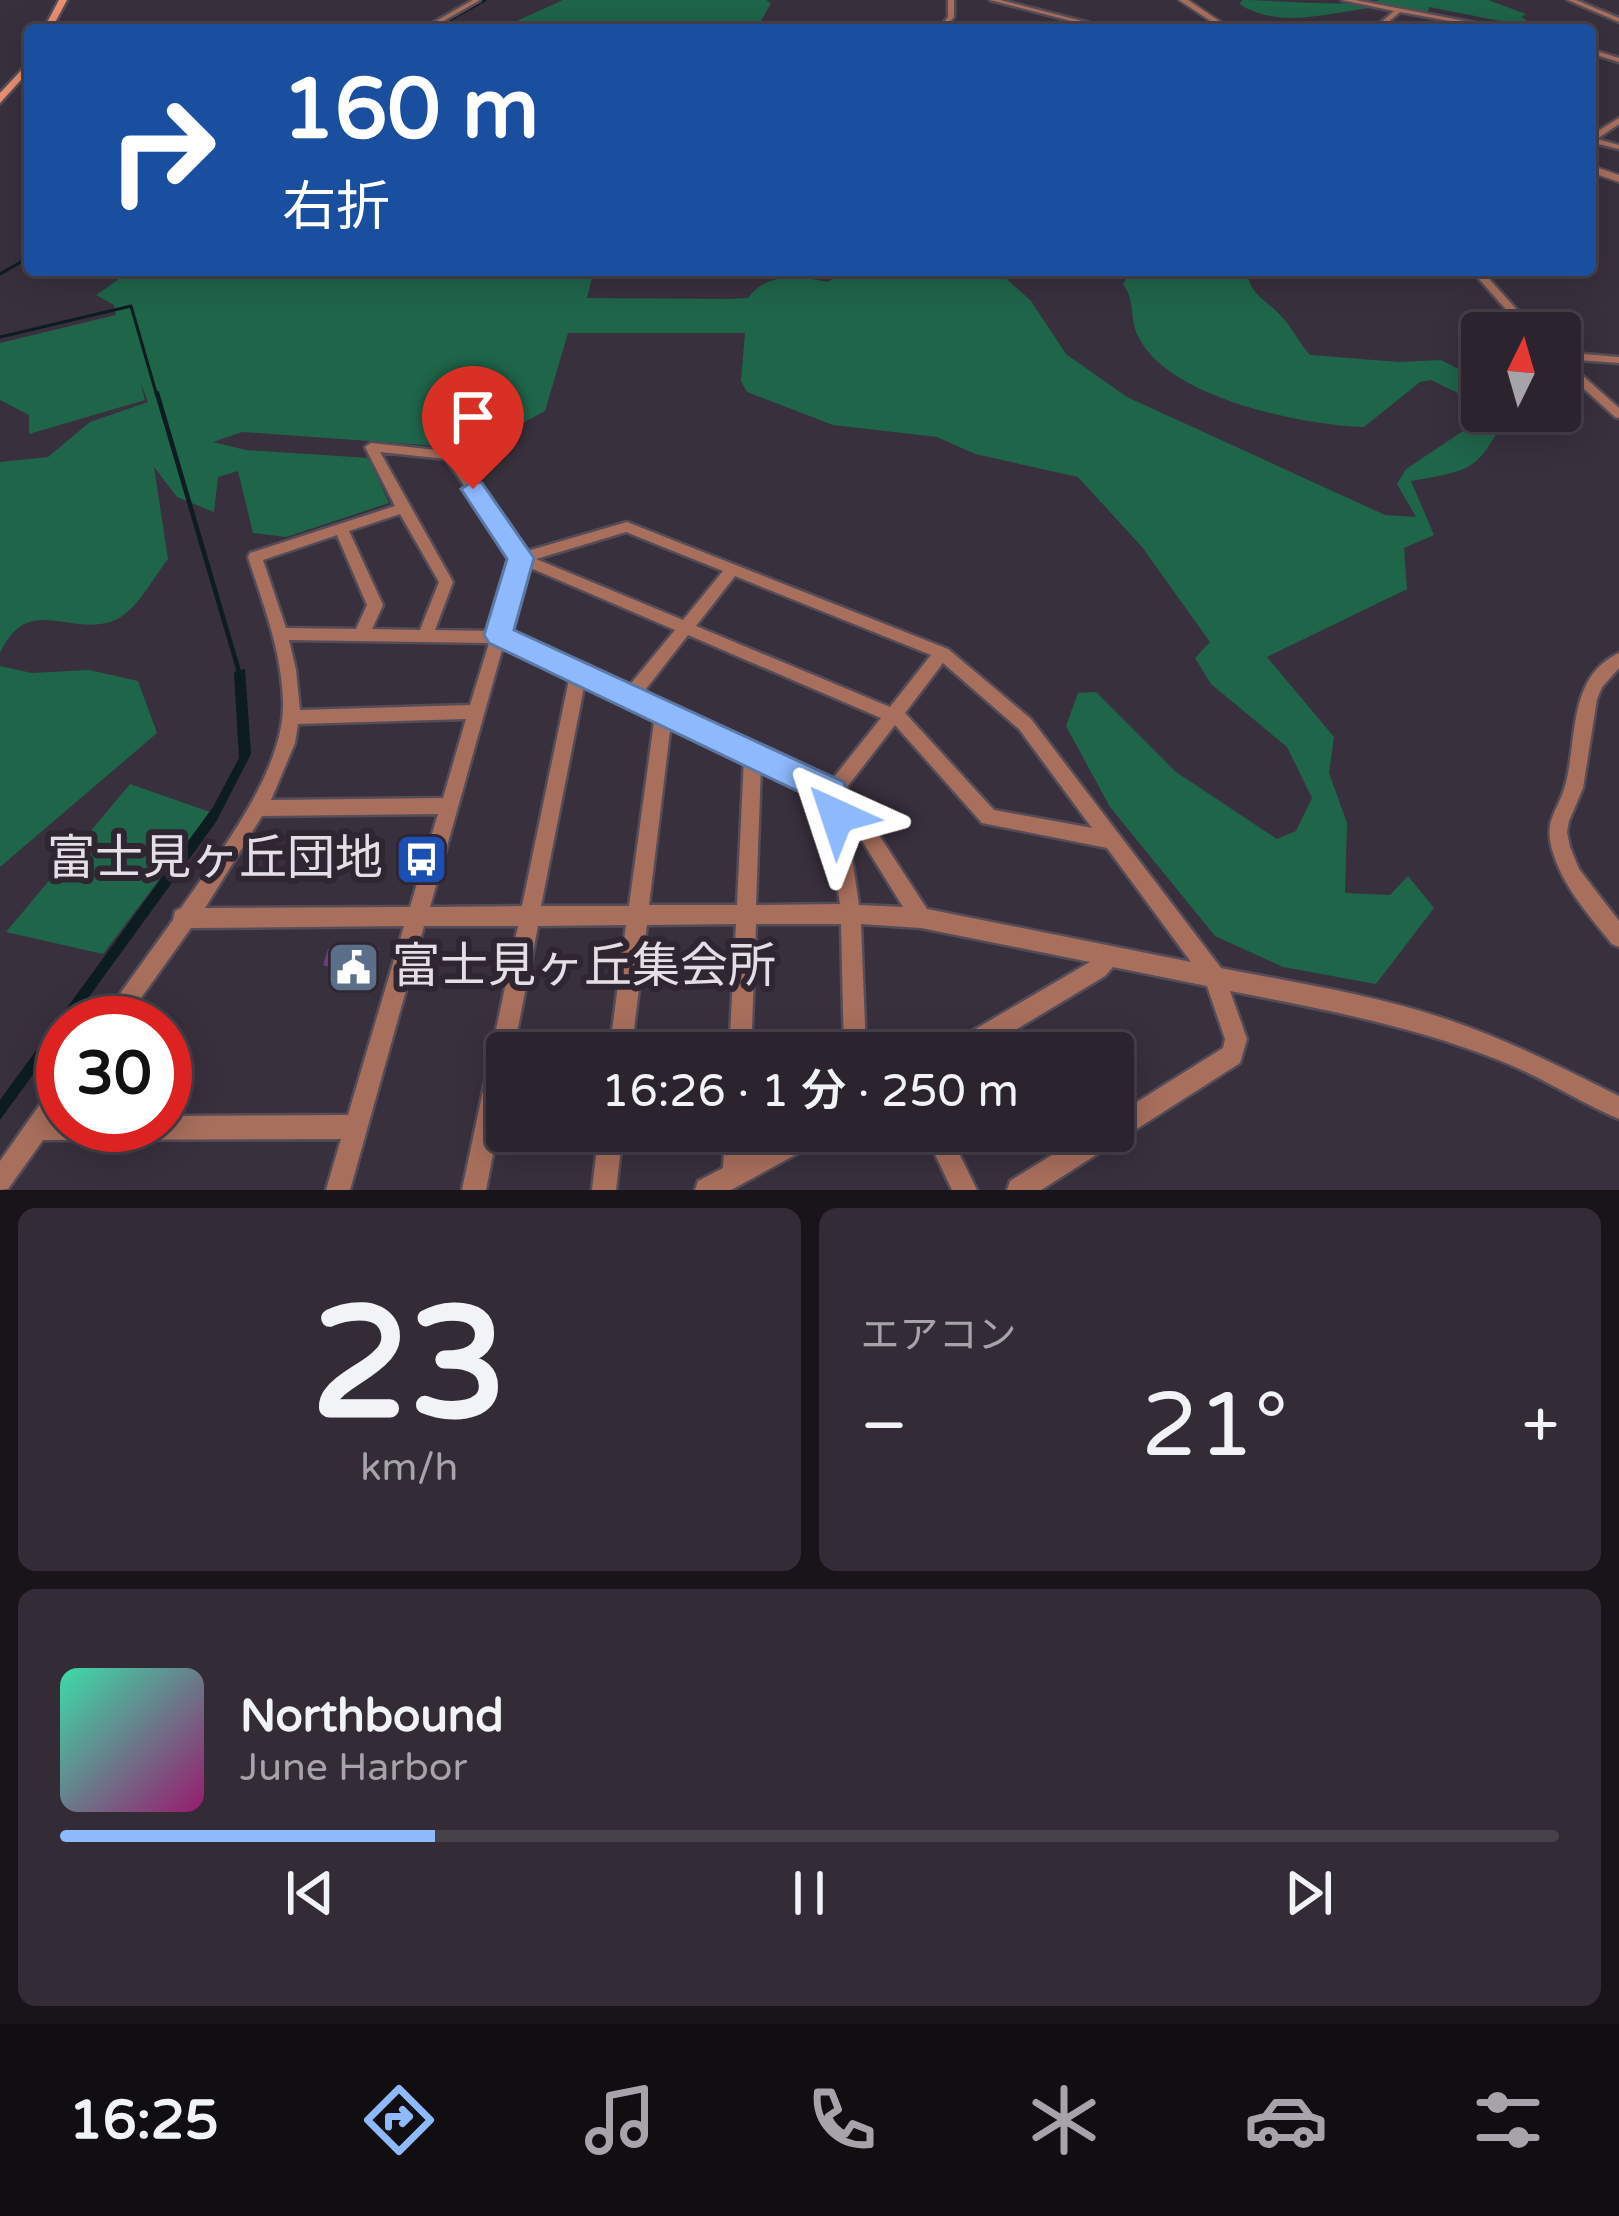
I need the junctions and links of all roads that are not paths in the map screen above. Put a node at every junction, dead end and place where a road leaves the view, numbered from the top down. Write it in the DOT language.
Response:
graph roads {
  1 [pos="477,0"];
  2 [pos="993,0"];
  3 [pos="1183,0"];
  4 [pos="1345,0"];
  5 [pos="1571,0"];
  6 [pos="1398,10"];
  7 [pos="1038,13"];
  8 [pos="1619,20"];
  9 [pos="435,24"];
  10 [pos="1041,24"];
  11 [pos="1087,24"];
  12 [pos="1220,24"];
  13 [pos="1382,24"];
  14 [pos="1476,24"];
  15 [pos="24,71"];
  16 [pos="0,100"];
  17 [pos="1619,120"];
  18 [pos="1596,121"];
  19 [pos="1608,124"];
  20 [pos="1596,135"];
  21 [pos="1481,276"];
  22 [pos="1514,312"];
  23 [pos="1581,359"];
  24 [pos="1619,360"];
  25 [pos="1581,378"];
  26 [pos="1619,415"];
  27 [pos="403,508"];
  28 [pos="341,528"];
  29 [pos="520,558"];
  30 [pos="733,569"];
  31 [pos="688,626"];
  32 [pos="279,634"];
  33 [pos="362,634"];
  34 [pos="426,634"];
  35 [pos="499,635"];
  36 [pos="942,653"];
  37 [pos="1619,659"];
  38 [pos="579,672"];
  39 [pos="630,696"];
  40 [pos="476,712"];
  41 [pos="664,712"];
  42 [pos="892,715"];
  43 [pos="291,717"];
  44 [pos="753,753"];
  45 [pos="833,792"];
  46 [pos="448,806"];
  47 [pos="256,808"];
  48 [pos="1115,841"];
  49 [pos="745,914"];
  50 [pos="851,914"];
  51 [pos="416,916"];
  52 [pos="529,916"];
  53 [pos="637,916"];
  54 [pos="182,918"];
  55 [pos="921,918"];
  56 [pos="1619,938"];
  57 [pos="1108,956"];
  58 [pos="1214,976"];
  59 [pos="129,996"];
  60 [pos="623,1032"];
  61 [pos="741,1032"];
  62 [pos="855,1032"];
  63 [pos="992,1032"];
  64 [pos="1619,1108"];
  65 [pos="1134,1117"];
  66 [pos="356,1127"];
  67 [pos="192,1128"];
  68 [pos="36,1129"];
  69 [pos="609,1152"];
  70 [pos="736,1152"];
  71 [pos="777,1152"];
  72 [pos="946,1152"];
  73 [pos="1079,1152"];
  74 [pos="735,1175"];
  75 [pos="0,1181"];
  76 [pos="338,1190"];
  77 [pos="474,1190"];
  78 [pos="604,1190"];
  79 [pos="706,1190"];
  80 [pos="965,1190"];
  81 [pos="1019,1190"];
  1 -- 9 [label="street"];
  2 -- 7 [label="street"];
  3 -- 12 [label="street"];
  4 -- 6 [label="street"];
  5 -- 8 [label="street"];
  6 -- 13 [label="street"];
  6 -- 14 [label="street"];
  7 -- 10 [label="street"];
  7 -- 11 [label="street"];
  15 -- 16 [label="main road"];
  17 -- 19 [label="street"];
  18 -- 19 [label="street"];
  19 -- 20 [label="street"];
  21 -- 22 [label="street"];
  23 -- 24 [label="street"];
  25 -- 26 [label="street"];
  27 -- 28 [label="street"];
  27 -- 29 [label="street"];
  27 -- 34 [label="street"];
  28 -- 32 [label="street"];
  28 -- 33 [label="street"];
  29 -- 30 [label="street"];
  29 -- 31 [label="street"];
  29 -- 35 [label="street"];
  30 -- 31 [label="street"];
  30 -- 36 [label="street"];
  31 -- 39 [label="street"];
  31 -- 42 [label="street"];
  32 -- 33 [label="street"];
  32 -- 43 [label="street"];
  33 -- 34 [label="street"];
  34 -- 35 [label="street"];
  35 -- 38 [label="street"];
  35 -- 40 [label="street"];
  36 -- 42 [label="street"];
  36 -- 48 [label="street"];
  37 -- 56 [label="street"];
  38 -- 39 [label="street"];
  38 -- 52 [label="street"];
  39 -- 41 [label="street"];
  40 -- 43 [label="street"];
  40 -- 46 [label="street"];
  41 -- 44 [label="street"];
  41 -- 53 [label="street"];
  42 -- 45 [label="street"];
  42 -- 48 [label="street"];
  43 -- 47 [label="street"];
  44 -- 45 [label="street"];
  44 -- 49 [label="street"];
  45 -- 50 [label="street"];
  45 -- 55 [label="street"];
  46 -- 47 [label="street"];
  46 -- 51 [label="street"];
  47 -- 54 [label="street"];
  48 -- 58 [label="street"];
  49 -- 50 [label="street"];
  49 -- 53 [label="street"];
  49 -- 61 [label="street"];
  50 -- 55 [label="street"];
  50 -- 62 [label="street"];
  51 -- 52 [label="street"];
  51 -- 54 [label="street"];
  51 -- 66 [label="street"];
  52 -- 53 [label="street"];
  52 -- 77 [label="street"];
  53 -- 60 [label="street"];
  54 -- 59 [label="street"];
  55 -- 57 [label="street"];
  57 -- 58 [label="street"];
  57 -- 63 [label="street"];
  58 -- 64 [label="street"];
  58 -- 65 [label="street"];
  66 -- 67 [label="street"];
  66 -- 76 [label="street"];
  68 -- 75 [label="street"];
  69 -- 78 [label="street"];
  70 -- 74 [label="street"];
  71 -- 74 [label="street"];
  72 -- 80 [label="street"];
  73 -- 81 [label="street"];
  74 -- 79 [label="street"];
}
